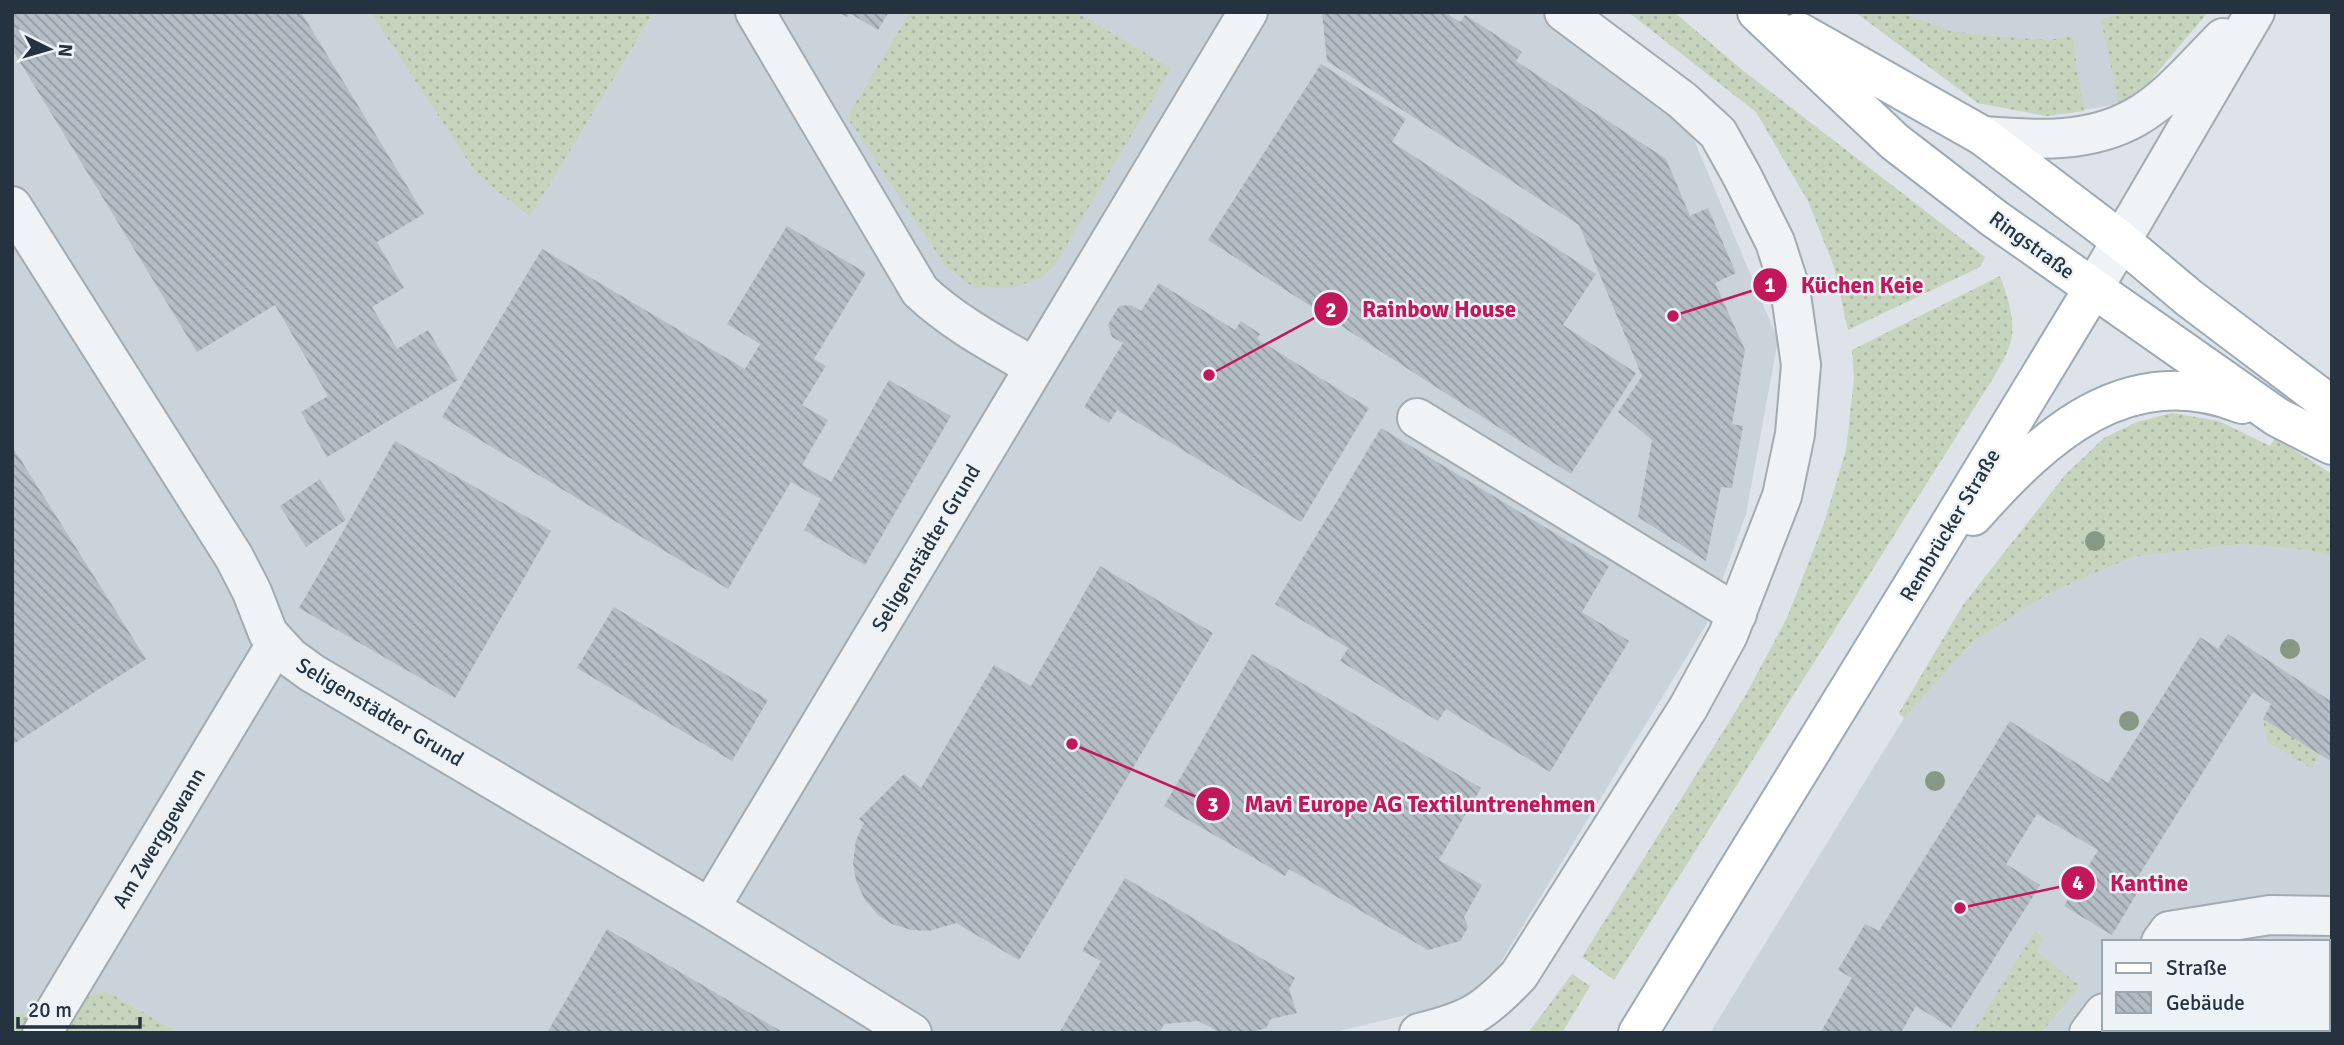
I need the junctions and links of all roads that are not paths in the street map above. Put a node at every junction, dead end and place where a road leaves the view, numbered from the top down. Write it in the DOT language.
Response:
graph roads {
  1 [pos="755,12"];
  2 [pos="1248,12"];
  3 [pos="1564,12"];
  4 [pos="1757,12"];
  5 [pos="1765,12"];
  6 [pos="2245,12"];
  7 [pos="2255,12"];
  8 [pos="1983,136"];
  9 [pos="12,206"];
  10 [pos="2120,240"];
  11 [pos="2093,289"];
  12 [pos="1034,368"];
  13 [pos="2332,406"];
  14 [pos="2277,417"];
  15 [pos="1417,418"];
  16 [pos="2332,445"];
  17 [pos="1918,578"];
  18 [pos="1737,614"];
  19 [pos="276,644"];
  20 [pos="710,908"];
  21 [pos="2332,916"];
  22 [pos="2162,940"];
  23 [pos="2102,1016"];
  24 [pos="42,1033"];
  25 [pos="912,1033"];
  26 [pos="1419,1033"];
  27 [pos="1638,1033"];
  28 [pos="2089,1033"];
  1 -- 12 [label="street"];
  2 -- 12 [label="street, Seligenstädter Grund"];
  3 -- 18 [label="street"];
  4 -- 11 [label="main road, Ringstraße"];
  5 -- 8 [label="main road"];
  6 -- 8 [label="street"];
  7 -- 10 [label="street, Rembrücker Straße"];
  8 -- 10 [label="main road"];
  9 -- 19 [label="street, Seligenstädter Grund"];
  10 -- 11 [label="street, Rembrücker Straße"];
  10 -- 13 [label="main road"];
  11 -- 14 [label="main road, Ringstraße"];
  11 -- 17 [label="main road, Rembrücker Straße"];
  12 -- 20 [label="street, Seligenstädter Grund"];
  14 -- 16 [label="main road, Ringstraße"];
  14 -- 17 [label="main road"];
  15 -- 18 [label="street"];
  17 -- 27 [label="main road, Rembrücker Straße"];
  18 -- 26 [label="street"];
  19 -- 20 [label="street, Seligenstädter Grund"];
  19 -- 24 [label="street, Am Zwerggewann"];
  20 -- 25 [label="street, Seligenstädter Grund"];
  21 -- 22 [label="street"];
  23 -- 28 [label="street"];
}
